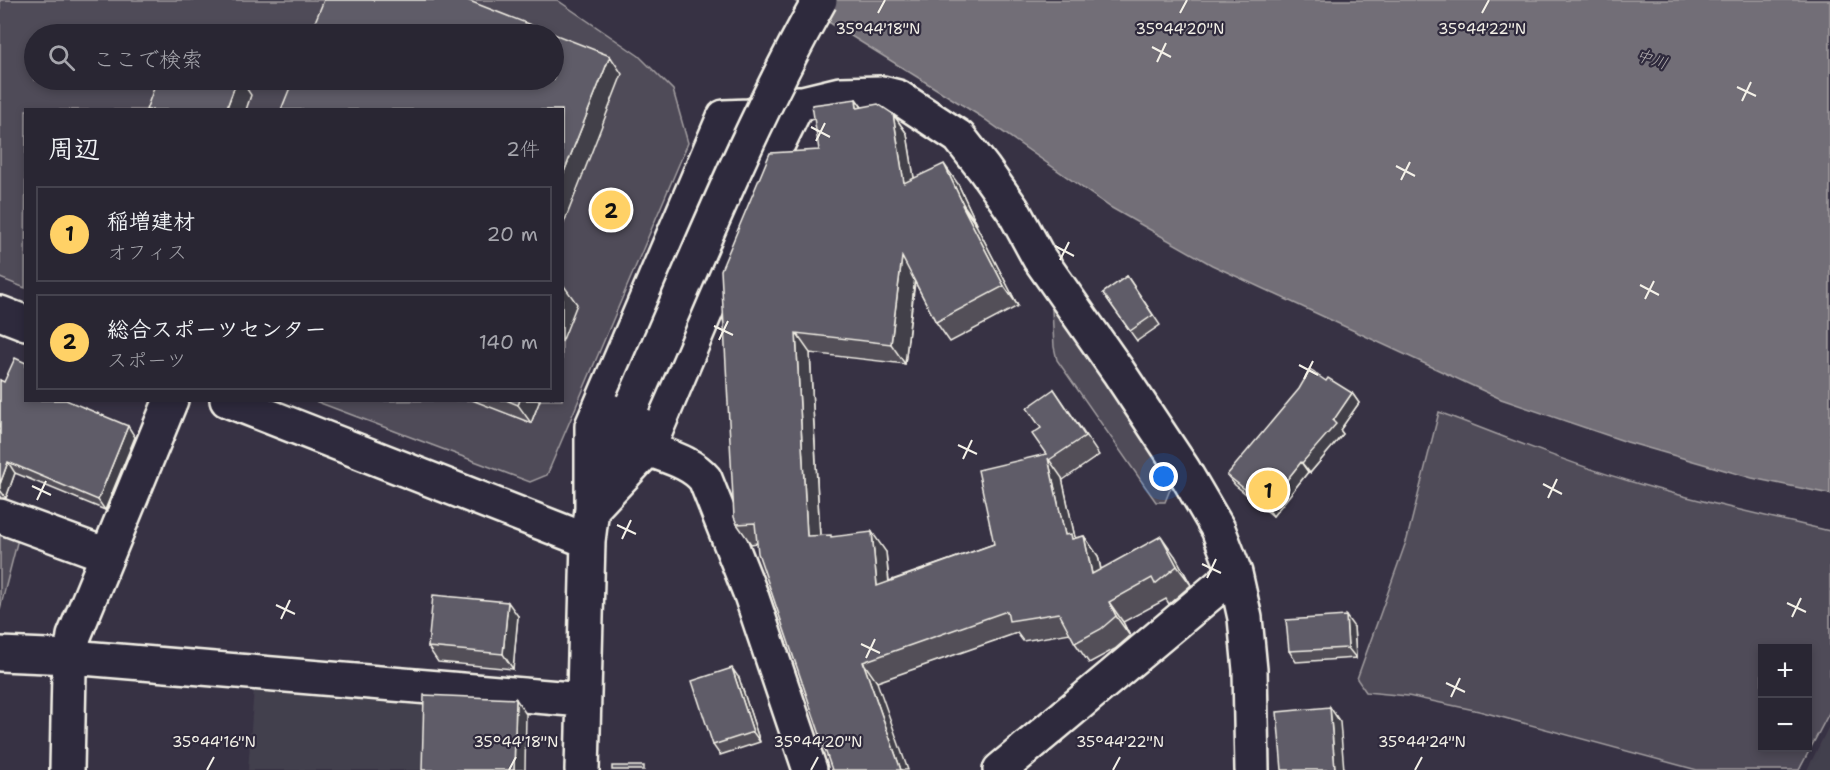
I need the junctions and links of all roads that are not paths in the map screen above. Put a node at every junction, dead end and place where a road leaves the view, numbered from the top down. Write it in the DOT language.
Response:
graph roads {
  1 [pos="820,0"];
  2 [pos="798,103"];
  3 [pos="0,313"];
  4 [pos="24,322"];
  5 [pos="170,402"];
  6 [pos="232,402"];
  7 [pos="648,449"];
  8 [pos="592,509"];
  9 [pos="0,516"];
  10 [pos="588,541"];
  11 [pos="106,555"];
  12 [pos="1235,573"];
  13 [pos="0,654"];
  14 [pos="71,657"];
  15 [pos="583,700"];
  16 [pos="67,770"];
  17 [pos="582,770"];
  18 [pos="810,770"];
  19 [pos="999,770"];
  20 [pos="1252,770"];
  1 -- 8 [label="street, bridge"];
  2 -- 7 [label="street"];
  2 -- 8 [label="street"];
  2 -- 12 [label="street"];
  3 -- 4 [label="street"];
  5 -- 11 [label="street"];
  6 -- 10 [label="street"];
  7 -- 8 [label="street"];
  7 -- 18 [label="street"];
  8 -- 10 [label="street"];
  9 -- 11 [label="street"];
  10 -- 15 [label="street"];
  11 -- 14 [label="street"];
  12 -- 19 [label="street"];
  12 -- 20 [label="street"];
  13 -- 14 [label="street"];
  14 -- 15 [label="street"];
  14 -- 16 [label="street"];
  15 -- 17 [label="street"];
}
